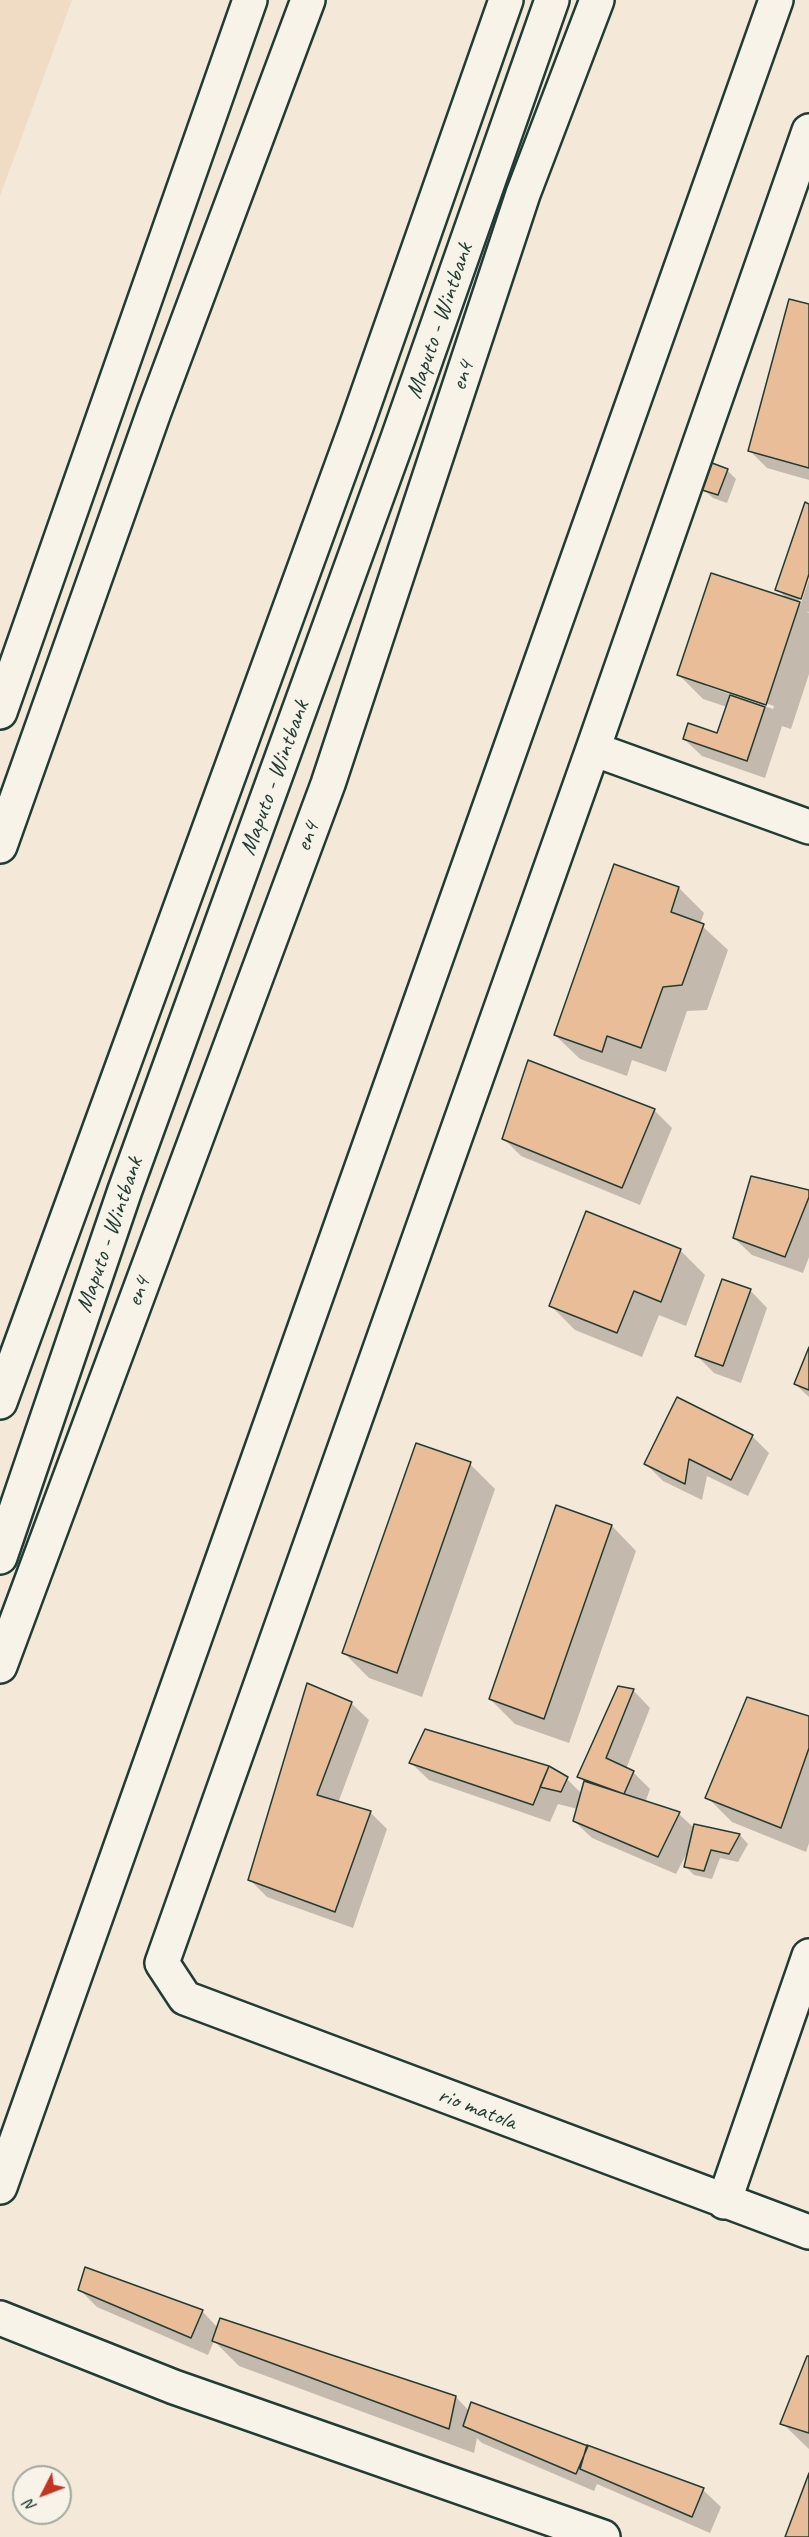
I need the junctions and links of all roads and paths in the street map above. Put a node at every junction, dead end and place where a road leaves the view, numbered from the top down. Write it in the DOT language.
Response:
graph roads {
  1 [pos="250,0"];
  2 [pos="308,0"];
  3 [pos="506,0"];
  4 [pos="552,0"];
  5 [pos="597,0"];
  6 [pos="776,0"];
  7 [pos="809,131"];
  8 [pos="0,712"];
  9 [pos="593,749"];
  10 [pos="809,827"];
  11 [pos="0,846"];
  12 [pos="0,1402"];
  13 [pos="0,1557"];
  14 [pos="0,1666"];
  15 [pos="809,1956"];
  16 [pos="0,2187"];
  17 [pos="723,2202"];
  18 [pos="809,2232"];
  19 [pos="0,2318"];
  20 [pos="603,2537"];
  1 -- 8 [label="main road"];
  2 -- 11 [label="main road"];
  3 -- 12 [label="main road, Maputo - Wintbank"];
  4 -- 13 [label="main road, Maputo - Wintbank"];
  5 -- 14 [label="main road, en4"];
  6 -- 16 [label="main road"];
  7 -- 9 [label="main road"];
  9 -- 10 [label="main road"];
  9 -- 17 [label="main road, rio matola"];
  15 -- 17 [label="main road"];
  17 -- 18 [label="main road, rio matola"];
  19 -- 20 [label="main road"];
}
